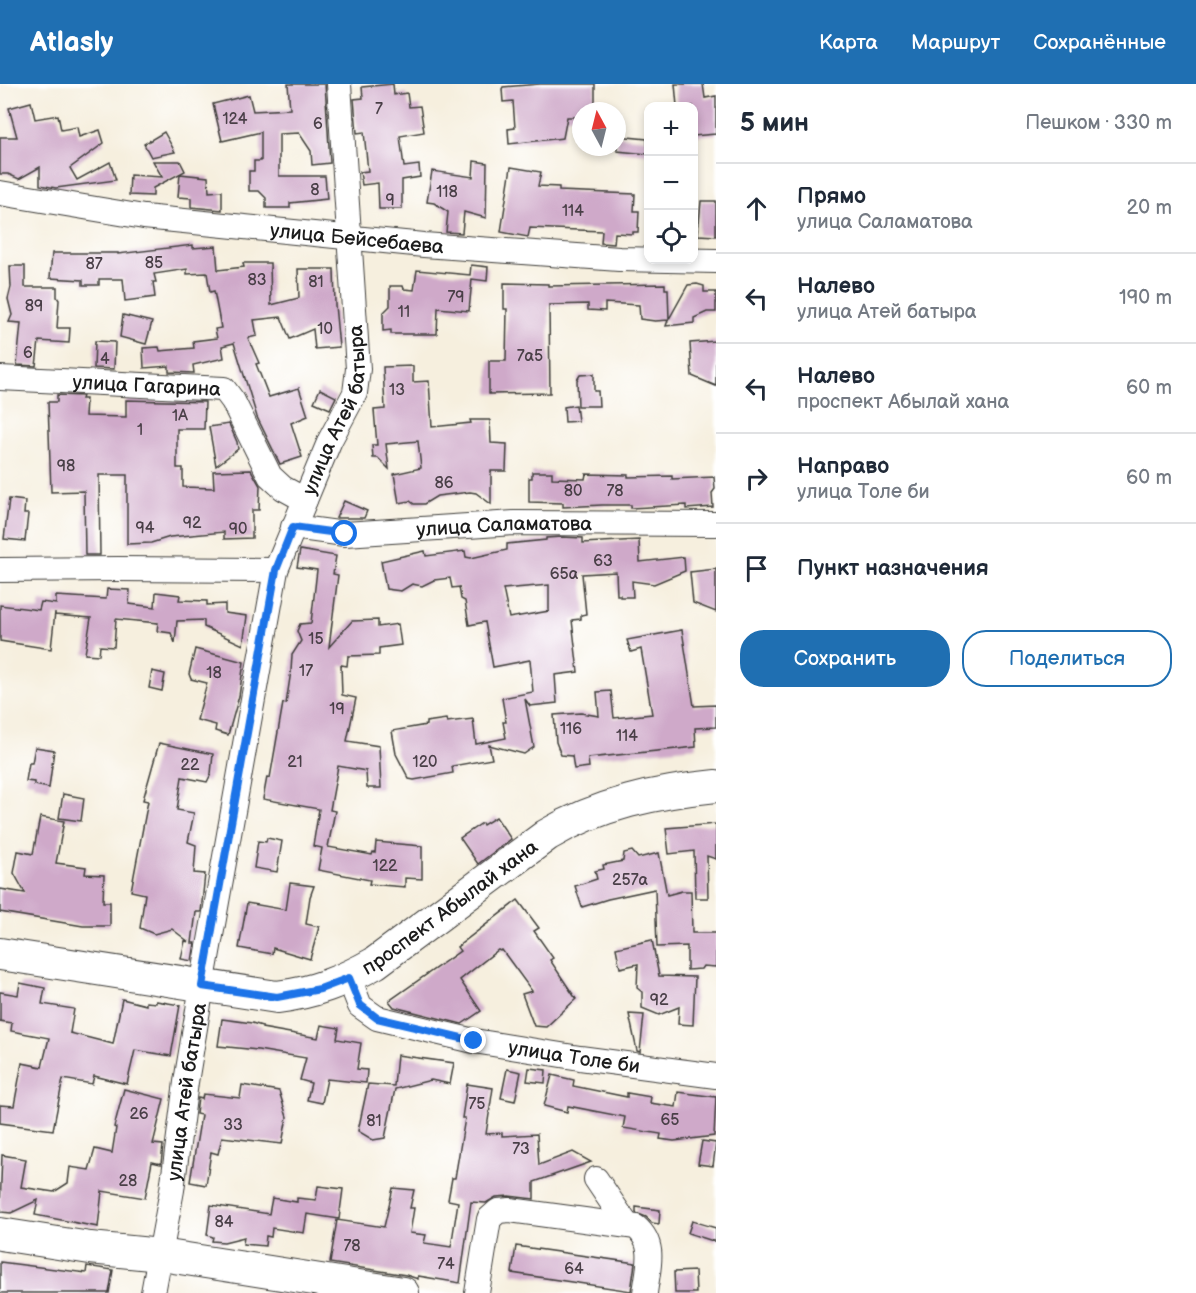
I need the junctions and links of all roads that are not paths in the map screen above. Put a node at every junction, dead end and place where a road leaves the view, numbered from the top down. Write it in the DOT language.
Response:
graph roads {
  1 [pos="339,84"];
  2 [pos="0,193"];
  3 [pos="348,236"];
  4 [pos="716,261"];
  5 [pos="0,378"];
  6 [pos="305,500"];
  7 [pos="716,524"];
  8 [pos="293,527"];
  9 [pos="0,570"];
  10 [pos="276,570"];
  11 [pos="716,786"];
  12 [pos="0,954"];
  13 [pos="349,978"];
  14 [pos="202,986"];
  15 [pos="716,1076"];
  16 [pos="596,1179"];
  17 [pos="627,1225"];
  18 [pos="0,1234"];
  19 [pos="161,1255"];
  20 [pos="153,1293"];
  21 [pos="403,1293"];
  22 [pos="477,1293"];
  23 [pos="645,1293"];
  1 -- 3 [label="street, улица Атей батыра"];
  2 -- 3 [label="street, улица Бейсебаева"];
  3 -- 4 [label="street, улица Бейсебаева"];
  3 -- 6 [label="street, улица Атей батыра"];
  5 -- 6 [label="street, улица Гагарина"];
  6 -- 8 [label="street, улица Атей батыра"];
  7 -- 8 [label="street, улица Саламатова"];
  8 -- 10 [label="street, улица Атей батыра"];
  9 -- 10 [label="street"];
  10 -- 14 [label="street, улица Атей батыра"];
  11 -- 13 [label="main road, проспект Абылай хана"];
  12 -- 14 [label="main road, проспект Абылай хана"];
  13 -- 14 [label="main road, проспект Абылай хана"];
  13 -- 15 [label="street, улица Толе би"];
  14 -- 19 [label="street, улица Атей батыра"];
  16 -- 17 [label="street"];
  17 -- 22 [label="street"];
  17 -- 23 [label="street"];
  18 -- 19 [label="main road"];
  19 -- 20 [label="street, улица Атей батыра"];
  19 -- 21 [label="main road"];
}
